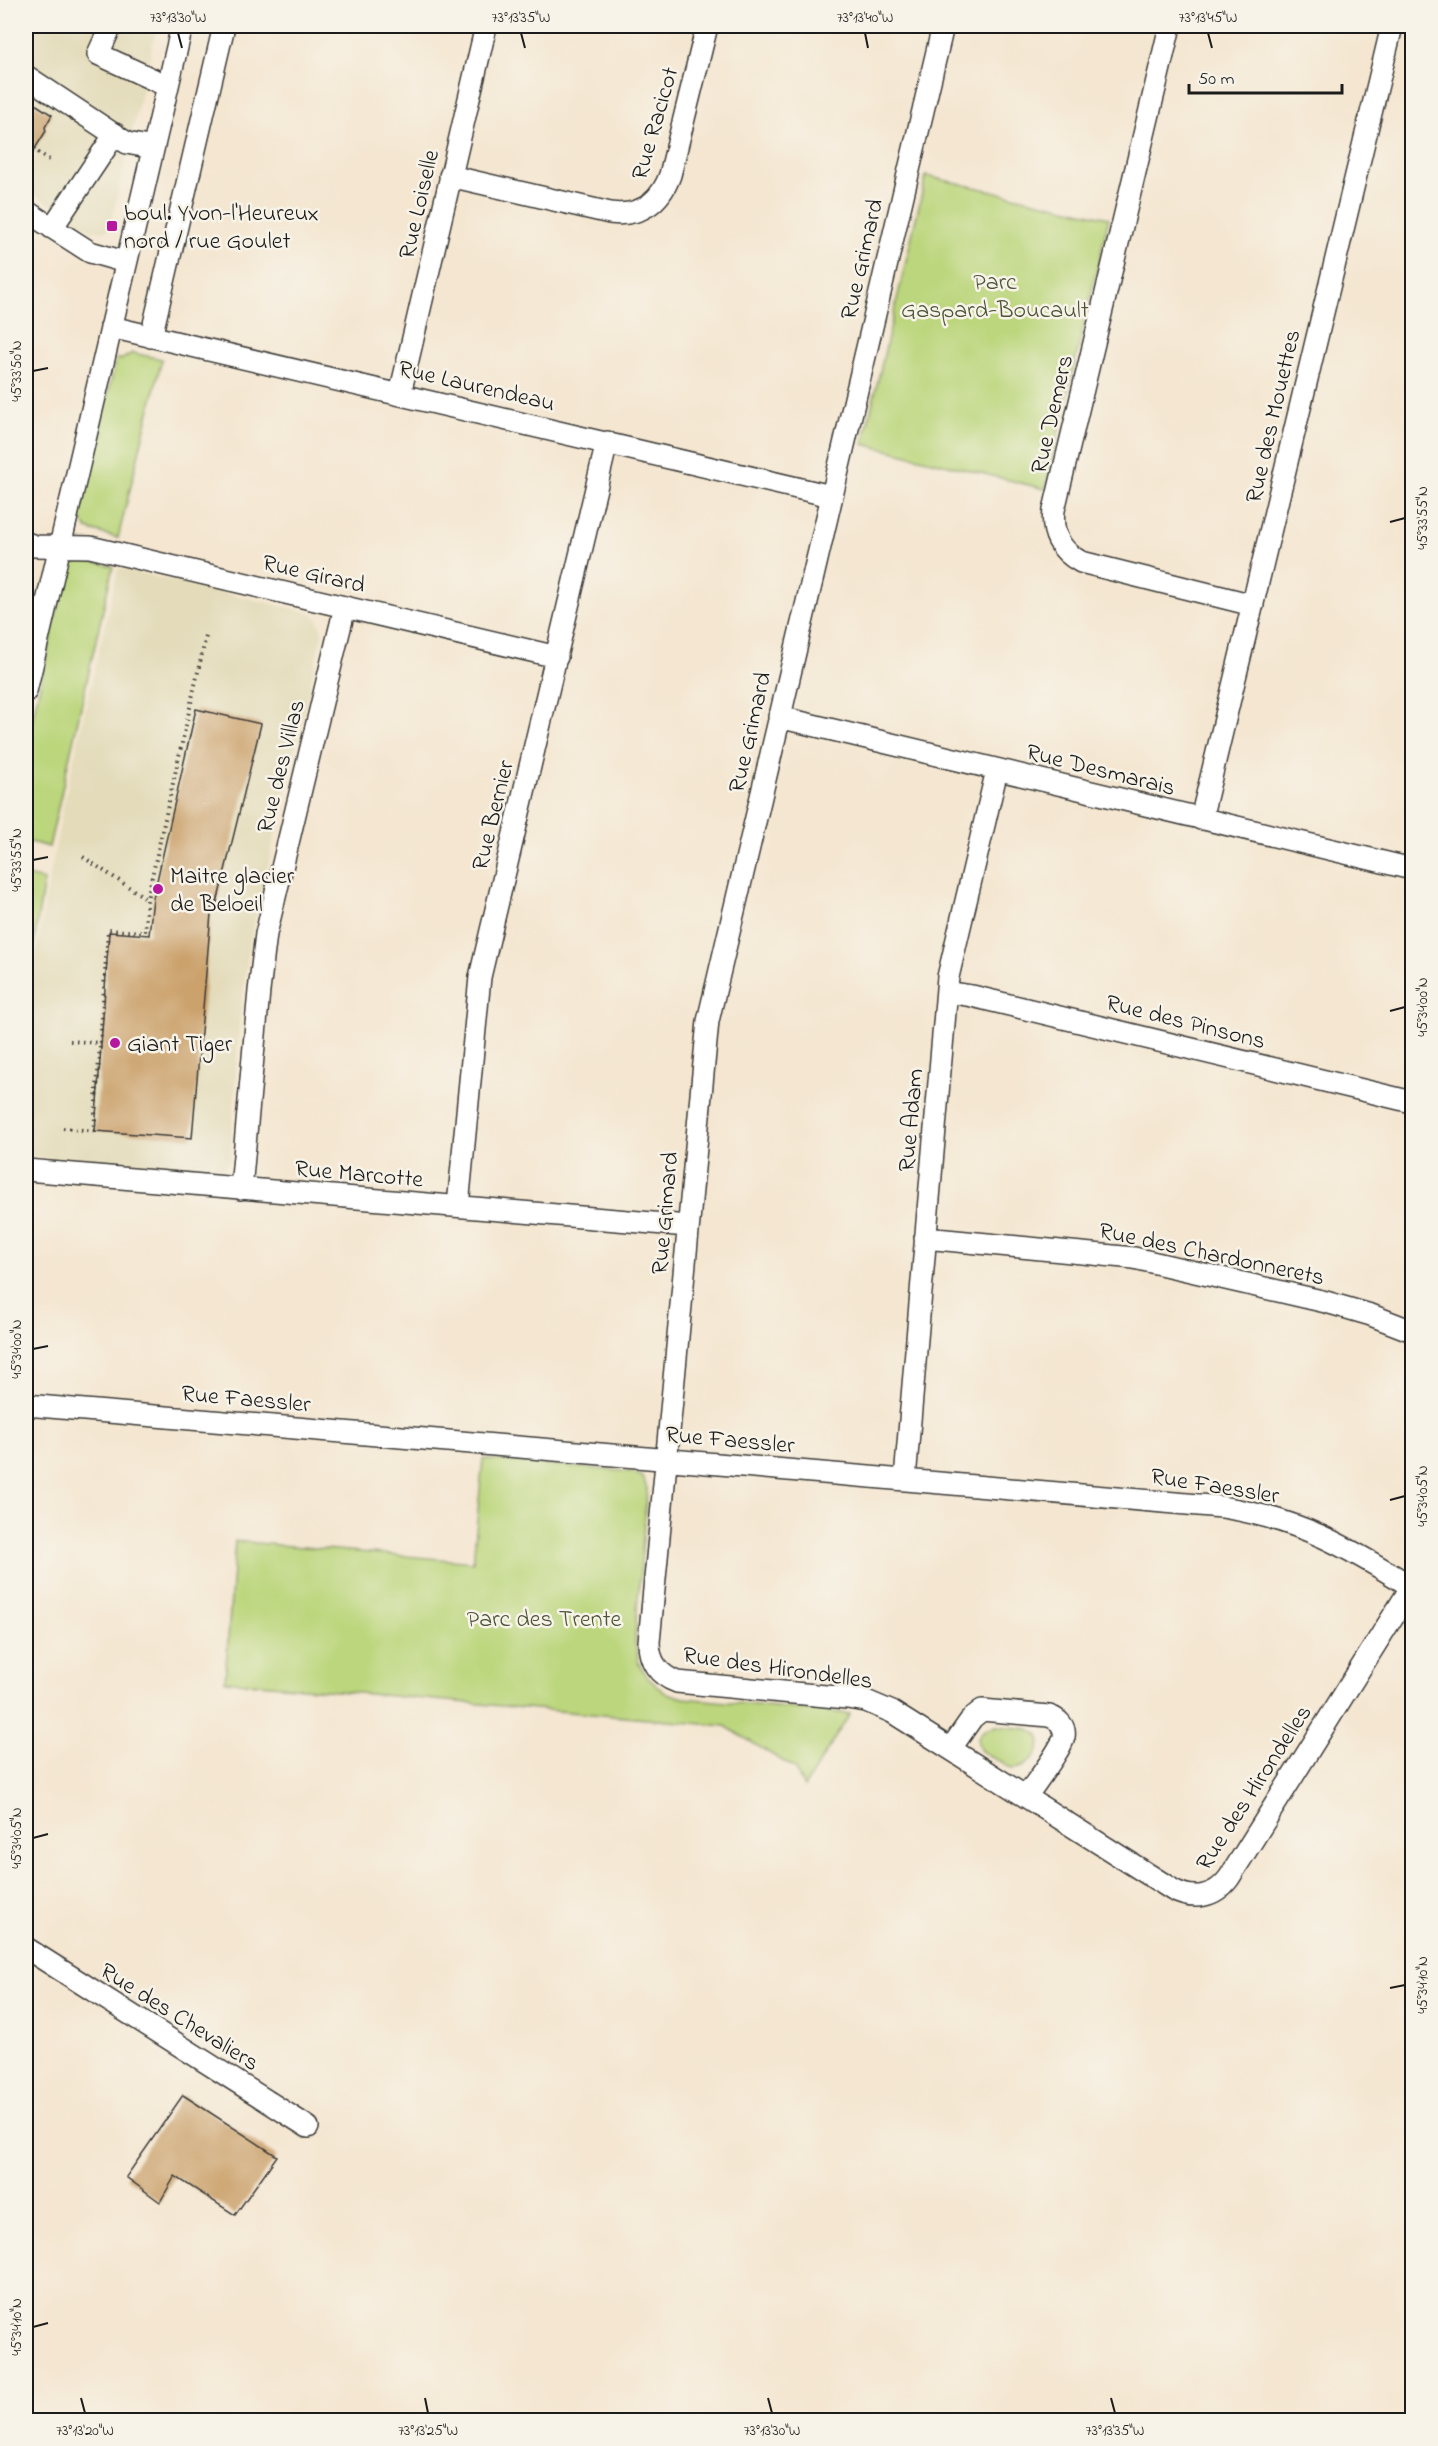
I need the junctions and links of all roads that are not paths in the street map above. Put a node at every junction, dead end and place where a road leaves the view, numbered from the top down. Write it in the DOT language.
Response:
graph roads {
  1 [pos="111,26"];
  2 [pos="182,26"];
  3 [pos="224,26"];
  4 [pos="486,26"];
  5 [pos="707,26"];
  6 [pos="943,26"];
  7 [pos="1170,26"];
  8 [pos="1392,26"];
  9 [pos="26,76"];
  10 [pos="167,86"];
  11 [pos="115,134"];
  12 [pos="153,148"];
  13 [pos="450,176"];
  14 [pos="26,211"];
  15 [pos="52,228"];
  16 [pos="125,262"];
  17 [pos="111,327"];
  18 [pos="151,337"];
  19 [pos="400,394"];
  20 [pos="607,442"];
  21 [pos="831,496"];
  22 [pos="26,543"];
  23 [pos="59,547"];
  24 [pos="1253,605"];
  25 [pos="345,606"];
  26 [pos="557,657"];
  27 [pos="26,692"];
  28 [pos="778,717"];
  29 [pos="998,770"];
  30 [pos="1201,819"];
  31 [pos="1413,869"];
  32 [pos="946,992"];
  33 [pos="1413,1102"];
  34 [pos="26,1170"];
  35 [pos="241,1189"];
  36 [pos="458,1206"];
  37 [pos="688,1226"];
  38 [pos="926,1238"];
  39 [pos="1413,1331"];
  40 [pos="26,1405"];
  41 [pos="666,1460"];
  42 [pos="905,1479"];
  43 [pos="1412,1586"];
  44 [pos="951,1748"];
  45 [pos="1026,1797"];
  46 [pos="26,1948"];
  47 [pos="308,2127"];
  1 -- 10 [label="street"];
  2 -- 10 [label="street"];
  3 -- 18 [label="street"];
  4 -- 13 [label="street, Rue Loiselle"];
  5 -- 13 [label="street, Rue Racicot"];
  6 -- 21 [label="street, Rue Grimard"];
  7 -- 24 [label="street, Rue Demers"];
  8 -- 24 [label="street, Rue des Mouettes"];
  9 -- 11 [label="street"];
  10 -- 12 [label="street"];
  11 -- 12 [label="street"];
  11 -- 15 [label="street"];
  12 -- 16 [label="street"];
  13 -- 19 [label="street, Rue Loiselle"];
  14 -- 15 [label="street"];
  15 -- 16 [label="street"];
  16 -- 17 [label="street"];
  17 -- 18 [label="street, Rue Laurendeau"];
  17 -- 23 [label="street"];
  18 -- 19 [label="street, Rue Laurendeau"];
  19 -- 20 [label="street, Rue Laurendeau"];
  20 -- 21 [label="street, Rue Laurendeau"];
  20 -- 26 [label="street, Rue Bernier"];
  21 -- 28 [label="street, Rue Grimard"];
  22 -- 23 [label="street, Rue Girard"];
  23 -- 25 [label="street, Rue Girard"];
  23 -- 27 [label="street"];
  24 -- 30 [label="street, Rue des Mouettes"];
  25 -- 26 [label="street, Rue Girard"];
  25 -- 35 [label="street, Rue des Villas"];
  26 -- 36 [label="street, Rue Bernier"];
  28 -- 29 [label="street, Rue Desmarais"];
  28 -- 37 [label="street, Rue Grimard"];
  29 -- 30 [label="street, Rue Desmarais"];
  29 -- 32 [label="street, Rue Adam"];
  30 -- 31 [label="street, Rue Desmarais"];
  32 -- 33 [label="street, Rue des Pinsons"];
  32 -- 38 [label="street, Rue Adam"];
  34 -- 35 [label="street, Rue Marcotte"];
  35 -- 36 [label="street, Rue Marcotte"];
  36 -- 37 [label="street, Rue Marcotte"];
  37 -- 41 [label="street, Rue Grimard"];
  38 -- 39 [label="street, Rue des Chardonnerets"];
  38 -- 42 [label="street, Rue Adam"];
  40 -- 41 [label="street, Rue Faessler"];
  41 -- 42 [label="street, Rue Faessler"];
  41 -- 44 [label="street, Rue des Hirondelles"];
  42 -- 43 [label="street, Rue Faessler"];
  43 -- 45 [label="street, Rue des Hirondelles"];
  44 -- 45 [label="street, Rue des Hirondelles"];
  44 -- 45 [label="street"];
  46 -- 47 [label="street, Rue des Chevaliers"];
}
